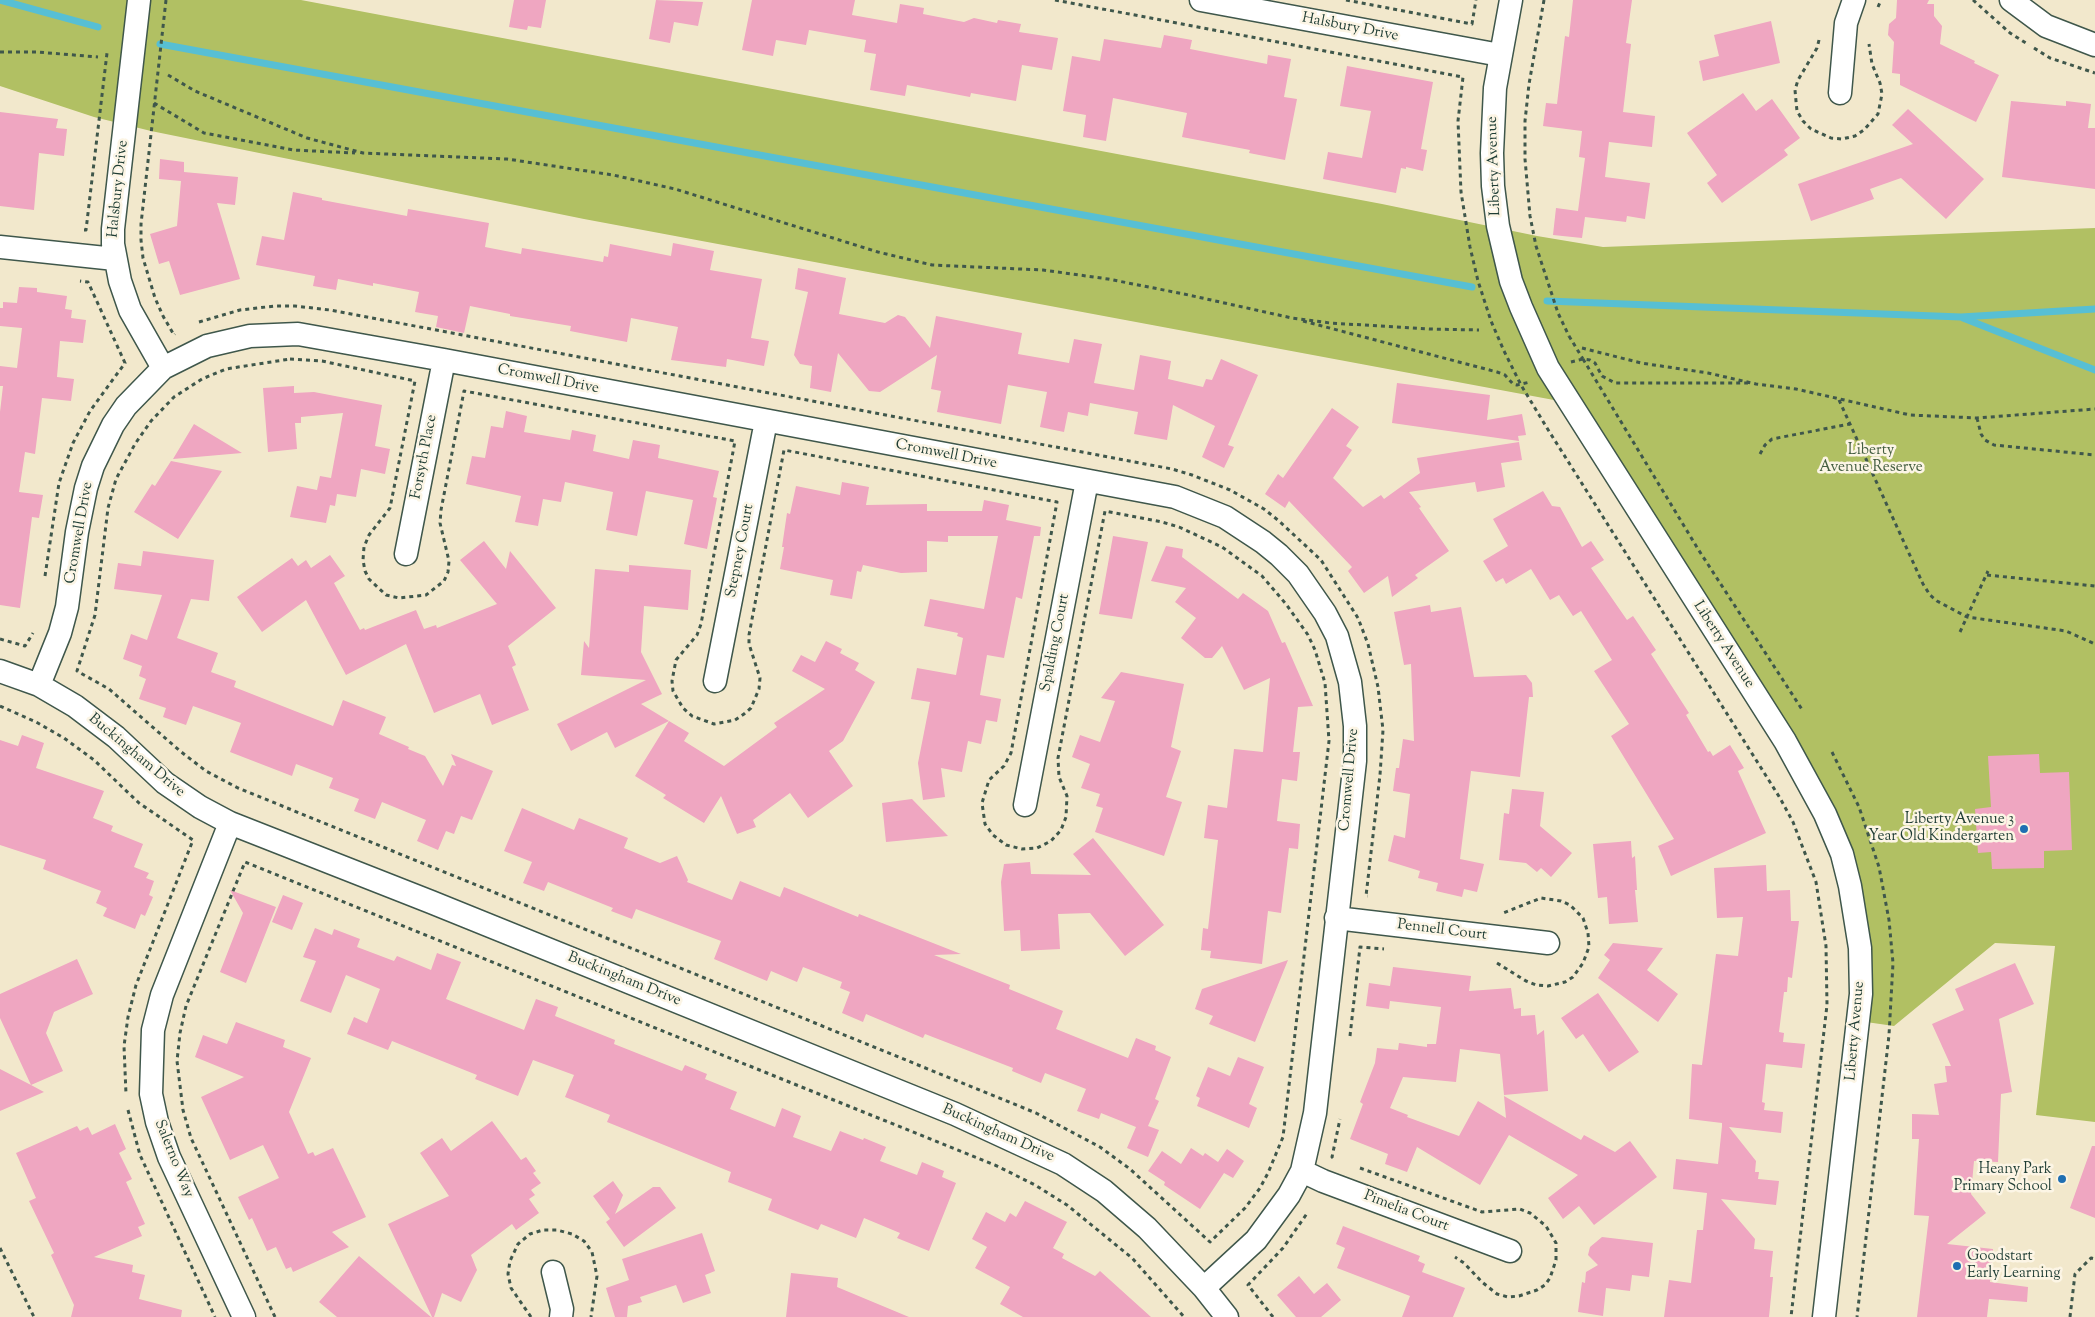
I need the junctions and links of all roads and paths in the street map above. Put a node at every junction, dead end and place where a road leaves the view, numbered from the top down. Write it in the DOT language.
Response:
graph roads {
  1 [pos="139,0"];
  2 [pos="166,0"];
  3 [pos="1055,0"];
  4 [pos="1201,0"];
  5 [pos="1346,0"];
  6 [pos="1476,0"];
  7 [pos="1511,0"];
  8 [pos="1544,0"];
  9 [pos="1854,0"];
  10 [pos="2011,0"];
  11 [pos="2095,45"];
  12 [pos="108,49"];
  13 [pos="0,52"];
  14 [pos="1500,55"];
  15 [pos="98,57"];
  16 [pos="168,75"];
  17 [pos="1463,77"];
  18 [pos="1840,94"];
  19 [pos="128,98"];
  20 [pos="155,103"];
  21 [pos="363,153"];
  22 [pos="86,230"];
  23 [pos="0,246"];
  24 [pos="115,259"];
  25 [pos="88,282"];
  26 [pos="1292,318"];
  27 [pos="194,324"];
  28 [pos="1480,330"];
  29 [pos="181,331"];
  30 [pos="1582,348"];
  31 [pos="1582,359"];
  32 [pos="444,360"];
  33 [pos="125,363"];
  34 [pos="163,368"];
  35 [pos="1550,371"];
  36 [pos="415,381"];
  37 [pos="1756,384"];
  38 [pos="1521,385"];
  39 [pos="464,391"];
  40 [pos="1838,399"];
  41 [pos="2095,408"];
  42 [pos="1977,418"];
  43 [pos="766,421"];
  44 [pos="1850,424"];
  45 [pos="735,441"];
  46 [pos="784,450"];
  47 [pos="1760,454"];
  48 [pos="2095,455"];
  49 [pos="1087,481"];
  50 [pos="1057,502"];
  51 [pos="1105,511"];
  52 [pos="406,554"];
  53 [pos="2095,586"];
  54 [pos="1967,616"];
  55 [pos="1960,632"];
  56 [pos="0,639"];
  57 [pos="2095,644"];
  58 [pos="25,646"];
  59 [pos="0,670"];
  60 [pos="715,681"];
  61 [pos="39,685"];
  62 [pos="0,706"];
  63 [pos="1803,711"];
  64 [pos="1025,805"];
  65 [pos="230,823"];
  66 [pos="193,840"];
  67 [pos="1366,896"];
  68 [pos="1336,918"];
  69 [pos="1548,943"];
  70 [pos="1302,1171"];
  71 [pos="0,1248"];
  72 [pos="1510,1251"];
  73 [pos="2095,1259"];
  74 [pos="553,1272"];
  75 [pos="1248,1285"];
  76 [pos="1204,1288"];
  77 [pos="34,1317"];
  78 [pos="244,1317"];
  79 [pos="275,1317"];
  80 [pos="561,1317"];
  81 [pos="1184,1317"];
  82 [pos="1227,1317"];
  83 [pos="1273,1317"];
  84 [pos="1791,1317"];
  85 [pos="1824,1317"];
  86 [pos="2070,1317"];
  1 -- 19 [label="street, Halsbury Drive"];
  2 -- 20 [label="path"];
  3 -- 17 [label="path"];
  4 -- 14 [label="street, Halsbury Drive"];
  5 -- 6 [label="path"];
  7 -- 14 [label="street, Liberty Avenue"];
  8 -- 31 [label="path, bridge"];
  9 -- 18 [label="street"];
  10 -- 11 [label="street"];
  12 -- 22 [label="path"];
  13 -- 15 [label="path"];
  14 -- 35 [label="street, Liberty Avenue"];
  16 -- 21 [label="path"];
  19 -- 20 [label="path"];
  19 -- 24 [label="street, Halsbury Drive"];
  20 -- 21 [label="path"];
  20 -- 29 [label="path"];
  21 -- 26 [label="path"];
  23 -- 24 [label="street"];
  24 -- 34 [label="street, Halsbury Drive"];
  25 -- 33 [label="path"];
  26 -- 28 [label="path"];
  26 -- 38 [label="path"];
  27 -- 67 [label="path"];
  30 -- 37 [label="path"];
  31 -- 35 [label="path"];
  31 -- 37 [label="path"];
  31 -- 63 [label="path"];
  32 -- 34 [label="street, Cromwell Drive"];
  32 -- 43 [label="street, Cromwell Drive"];
  32 -- 52 [label="street, Forsyth Place"];
  34 -- 61 [label="street, Cromwell Drive"];
  35 -- 38 [label="path"];
  35 -- 85 [label="street, Liberty Avenue"];
  36 -- 51 [label="path"];
  37 -- 40 [label="path"];
  38 -- 84 [label="path"];
  39 -- 45 [label="path"];
  40 -- 42 [label="path"];
  40 -- 44 [label="path"];
  41 -- 42 [label="path"];
  42 -- 48 [label="path"];
  43 -- 49 [label="street, Cromwell Drive"];
  43 -- 60 [label="street, Stepney Court"];
  44 -- 47 [label="path"];
  44 -- 54 [label="path"];
  46 -- 50 [label="path"];
  49 -- 64 [label="street, Spalding Court"];
  49 -- 68 [label="street, Cromwell Drive"];
  53 -- 54 [label="path"];
  54 -- 55 [label="path"];
  54 -- 57 [label="path"];
  56 -- 58 [label="path"];
  59 -- 61 [label="street, Buckingham Drive"];
  61 -- 65 [label="street, Buckingham Drive"];
  62 -- 66 [label="path"];
  65 -- 76 [label="street, Buckingham Drive"];
  65 -- 78 [label="street, Salerno Way"];
  68 -- 69 [label="street, Pennell Court"];
  68 -- 70 [label="street, Cromwell Drive"];
  70 -- 72 [label="street, Pimelia Court"];
  70 -- 76 [label="street, Cromwell Drive"];
  71 -- 77 [label="path"];
  73 -- 86 [label="path"];
  74 -- 80 [label="street"];
  75 -- 83 [label="path"];
  76 -- 82 [label="street, Buckingham Drive"];
  79 -- 81 [label="path"];
}
